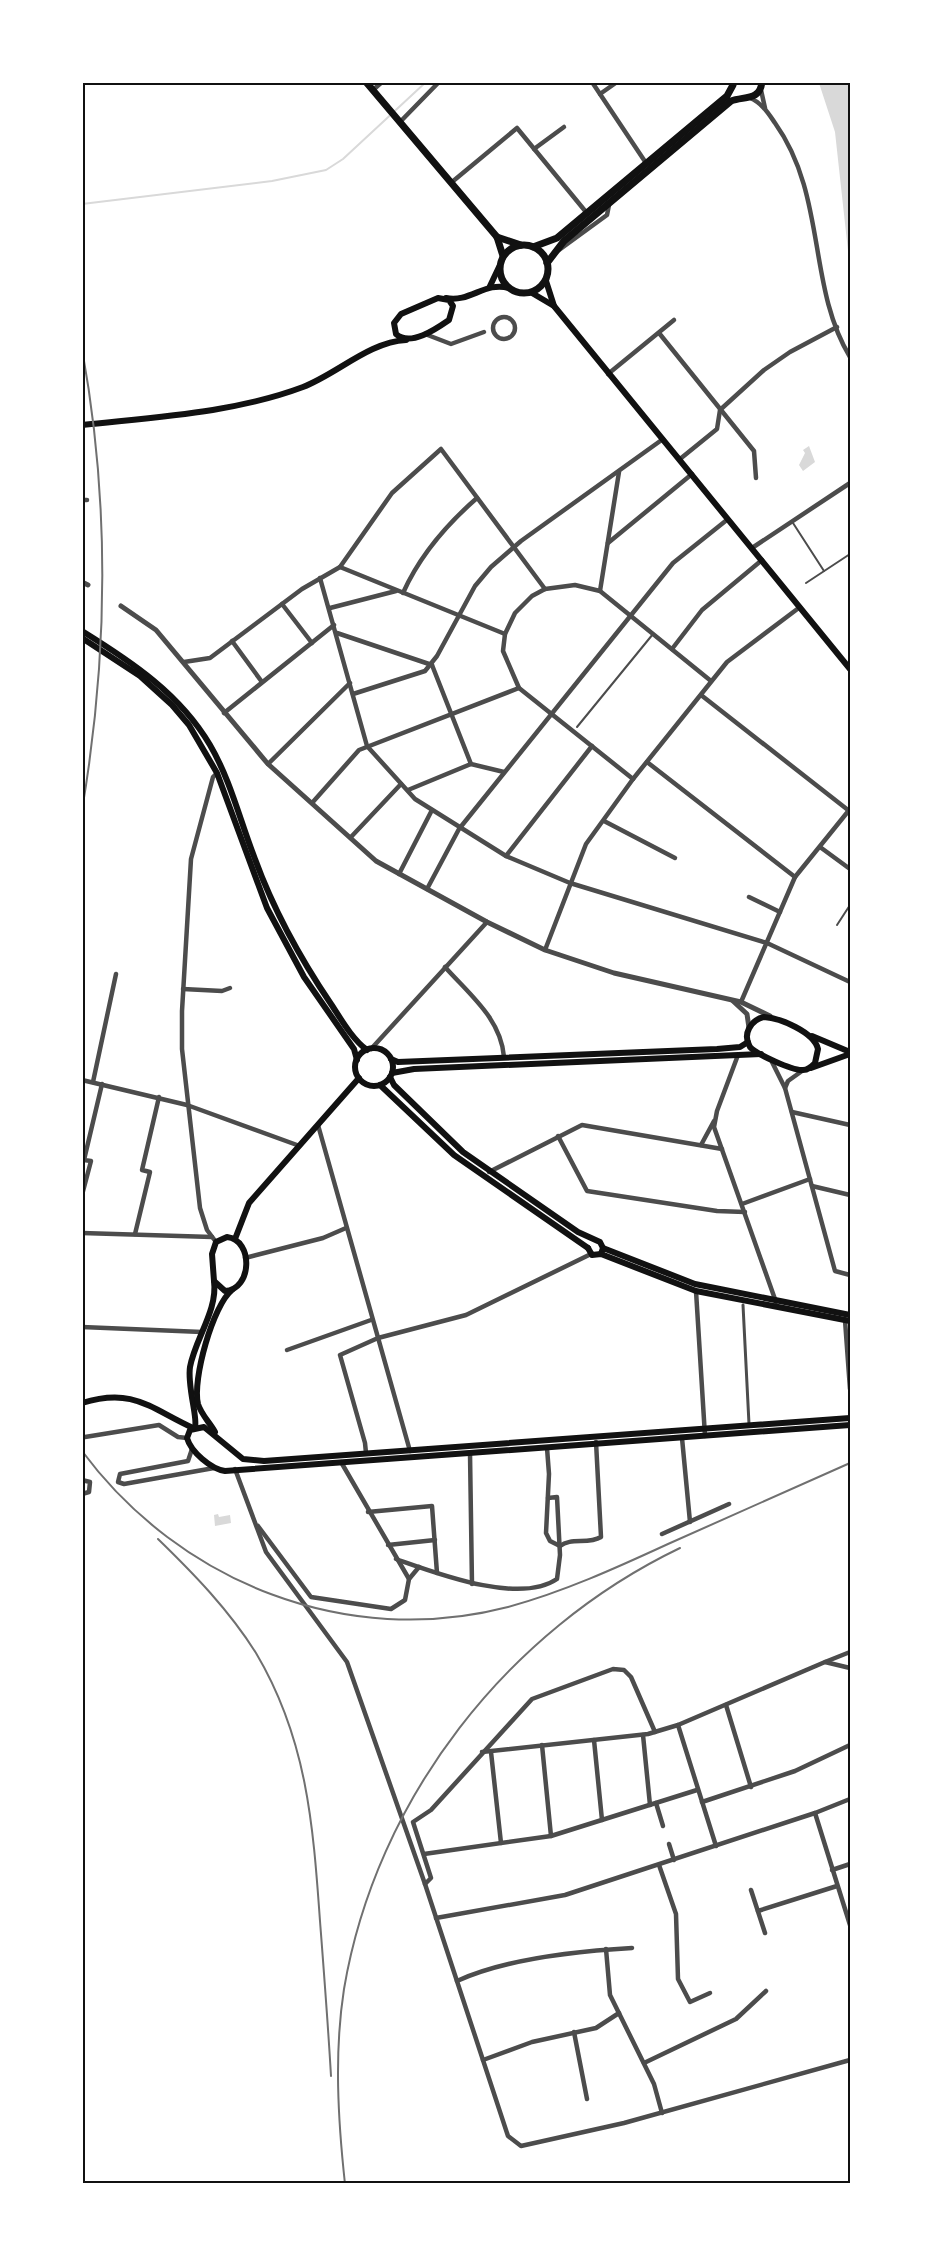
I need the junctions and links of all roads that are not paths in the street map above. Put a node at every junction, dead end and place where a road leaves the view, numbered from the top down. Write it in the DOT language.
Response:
graph roads {
  1 [pos="366,82"];
  2 [pos="382,82"];
  3 [pos="439,82"];
  4 [pos="592,82"];
  5 [pos="617,82"];
  6 [pos="733,84"];
  7 [pos="761,86"];
  8 [pos="373,90"];
  9 [pos="600,94"];
  10 [pos="748,98"];
  11 [pos="766,110"];
  12 [pos="399,119"];
  13 [pos="564,127"];
  14 [pos="534,149"];
  15 [pos="646,163"];
  16 [pos="452,182"];
  17 [pos="611,199"];
  18 [pos="586,212"];
  19 [pos="497,237"];
  20 [pos="522,245"];
  21 [pos="533,247"];
  22 [pos="504,256"];
  23 [pos="547,263"];
  24 [pos="499,267"];
  25 [pos="546,281"];
  26 [pos="490,286"];
  27 [pos="508,288"];
  28 [pos="531,293"];
  29 [pos="445,298"];
  30 [pos="465,298"];
  31 [pos="554,306"];
  32 [pos="453,314"];
  33 [pos="674,320"];
  34 [pos="441,325"];
  35 [pos="394,327"];
  36 [pos="837,327"];
  37 [pos="494,329"];
  38 [pos="659,333"];
  39 [pos="423,334"];
  40 [pos="406,340"];
  41 [pos="442,342"];
  42 [pos="383,345"];
  43 [pos="850,357"];
  44 [pos="608,374"];
  45 [pos="720,410"];
  46 [pos="82,425"];
  47 [pos="663,439"];
  48 [pos="680,459"];
  49 [pos="619,471"];
  50 [pos="692,474"];
  51 [pos="756,478"];
  52 [pos="850,483"];
  53 [pos="477,498"];
  54 [pos="728,519"];
  55 [pos="792,522"];
  56 [pos="608,543"];
  57 [pos="514,547"];
  58 [pos="752,548"];
  59 [pos="850,554"];
  60 [pos="762,560"];
  61 [pos="340,567"];
  62 [pos="824,571"];
  63 [pos="320,578"];
  64 [pos="806,583"];
  65 [pos="545,589"];
  66 [pos="396,591"];
  67 [pos="600,591"];
  68 [pos="403,593"];
  69 [pos="282,604"];
  70 [pos="798,604"];
  71 [pos="122,606"];
  72 [pos="330,608"];
  73 [pos="631,615"];
  74 [pos="460,616"];
  75 [pos="334,625"];
  76 [pos="82,631"];
  77 [pos="337,633"];
  78 [pos="653,633"];
  79 [pos="505,634"];
  80 [pos="82,638"];
  81 [pos="232,641"];
  82 [pos="312,643"];
  83 [pos="672,649"];
  84 [pos="122,659"];
  85 [pos="184,662"];
  86 [pos="432,665"];
  87 [pos="850,669"];
  88 [pos="711,681"];
  89 [pos="262,682"];
  90 [pos="350,683"];
  91 [pos="519,688"];
  92 [pos="353,694"];
  93 [pos="701,695"];
  94 [pos="224,713"];
  95 [pos="451,714"];
  96 [pos="551,714"];
  97 [pos="577,727"];
  98 [pos="367,746"];
  99 [pos="592,746"];
  100 [pos="647,762"];
  101 [pos="268,764"];
  102 [pos="471,764"];
  103 [pos="504,772"];
  104 [pos="217,773"];
  105 [pos="633,779"];
  106 [pos="401,784"];
  107 [pos="408,790"];
  108 [pos="312,803"];
  109 [pos="432,810"];
  110 [pos="849,810"];
  111 [pos="604,821"];
  112 [pos="459,829"];
  113 [pos="351,837"];
  114 [pos="820,847"];
  115 [pos="506,856"];
  116 [pos="675,858"];
  117 [pos="850,869"];
  118 [pos="399,874"];
  119 [pos="795,877"];
  120 [pos="570,883"];
  121 [pos="427,890"];
  122 [pos="749,897"];
  123 [pos="850,905"];
  124 [pos="780,912"];
  125 [pos="487,922"];
  126 [pos="837,926"];
  127 [pos="767,943"];
  128 [pos="545,950"];
  129 [pos="446,967"];
  130 [pos="116,974"];
  131 [pos="850,981"];
  132 [pos="230,988"];
  133 [pos="183,989"];
  134 [pos="732,1000"];
  135 [pos="741,1002"];
  136 [pos="774,1018"];
  137 [pos="749,1028"];
  138 [pos="806,1034"];
  139 [pos="748,1042"];
  140 [pos="369,1050"];
  141 [pos="850,1053"];
  142 [pos="761,1054"];
  143 [pos="738,1055"];
  144 [pos="504,1057"];
  145 [pos="768,1058"];
  146 [pos="391,1059"];
  147 [pos="357,1060"];
  148 [pos="805,1070"];
  149 [pos="391,1075"];
  150 [pos="358,1078"];
  151 [pos="82,1080"];
  152 [pos="93,1082"];
  153 [pos="102,1084"];
  154 [pos="380,1085"];
  155 [pos="785,1088"];
  156 [pos="159,1097"];
  157 [pos="187,1105"];
  158 [pos="792,1112"];
  159 [pos="714,1121"];
  160 [pos="317,1122"];
  161 [pos="850,1125"];
  162 [pos="558,1136"];
  163 [pos="297,1145"];
  164 [pos="701,1145"];
  165 [pos="722,1149"];
  166 [pos="489,1172"];
  167 [pos="810,1179"];
  168 [pos="812,1186"];
  169 [pos="850,1195"];
  170 [pos="82,1196"];
  171 [pos="742,1204"];
  172 [pos="745,1212"];
  173 [pos="346,1228"];
  174 [pos="82,1233"];
  175 [pos="135,1234"];
  176 [pos="235,1239"];
  177 [pos="214,1240"];
  178 [pos="594,1241"];
  179 [pos="590,1251"];
  180 [pos="602,1251"];
  181 [pos="245,1258"];
  182 [pos="850,1275"];
  183 [pos="214,1281"];
  184 [pos="232,1290"];
  185 [pos="696,1291"];
  186 [pos="776,1304"];
  187 [pos="743,1305"];
  188 [pos="848,1318"];
  189 [pos="371,1320"];
  190 [pos="82,1327"];
  191 [pos="202,1332"];
  192 [pos="378,1338"];
  193 [pos="287,1350"];
  194 [pos="850,1389"];
  195 [pos="82,1404"];
  196 [pos="192,1408"];
  197 [pos="850,1418"];
  198 [pos="179,1421"];
  199 [pos="749,1425"];
  200 [pos="850,1425"];
  201 [pos="704,1428"];
  202 [pos="191,1432"];
  203 [pos="705,1436"];
  204 [pos="85,1437"];
  205 [pos="219,1437"];
  206 [pos="594,1437"];
  207 [pos="682,1438"];
  208 [pos="597,1444"];
  209 [pos="191,1447"];
  210 [pos="547,1448"];
  211 [pos="411,1450"];
  212 [pos="236,1453"];
  213 [pos="366,1453"];
  214 [pos="470,1453"];
  215 [pos="404,1457"];
  216 [pos="341,1462"];
  217 [pos="214,1468"];
  218 [pos="234,1469"];
  219 [pos="82,1480"];
  220 [pos="82,1494"];
  221 [pos="548,1498"];
  222 [pos="729,1504"];
  223 [pos="368,1512"];
  224 [pos="254,1521"];
  225 [pos="690,1522"];
  226 [pos="662,1534"];
  227 [pos="435,1540"];
  228 [pos="388,1545"];
  229 [pos="560,1546"];
  230 [pos="396,1559"];
  231 [pos="419,1567"];
  232 [pos="437,1573"];
  233 [pos="409,1579"];
  234 [pos="472,1584"];
  235 [pos="850,1652"];
  236 [pos="825,1662"];
  237 [pos="850,1667"];
  238 [pos="726,1705"];
  239 [pos="678,1725"];
  240 [pos="655,1732"];
  241 [pos="643,1735"];
  242 [pos="594,1740"];
  243 [pos="542,1745"];
  244 [pos="850,1745"];
  245 [pos="482,1752"];
  246 [pos="491,1752"];
  247 [pos="751,1786"];
  248 [pos="697,1790"];
  249 [pos="850,1799"];
  250 [pos="702,1802"];
  251 [pos="656,1803"];
  252 [pos="650,1805"];
  253 [pos="815,1814"];
  254 [pos="602,1820"];
  255 [pos="663,1826"];
  256 [pos="551,1836"];
  257 [pos="501,1844"];
  258 [pos="669,1844"];
  259 [pos="716,1846"];
  260 [pos="424,1854"];
  261 [pos="674,1860"];
  262 [pos="850,1864"];
  263 [pos="659,1865"];
  264 [pos="832,1870"];
  265 [pos="425,1884"];
  266 [pos="837,1886"];
  267 [pos="751,1890"];
  268 [pos="758,1911"];
  269 [pos="436,1918"];
  270 [pos="850,1925"];
  271 [pos="765,1932"];
  272 [pos="632,1948"];
  273 [pos="606,1949"];
  274 [pos="457,1981"];
  275 [pos="766,1991"];
  276 [pos="710,1993"];
  277 [pos="619,2013"];
  278 [pos="574,2032"];
  279 [pos="483,2060"];
  280 [pos="850,2060"];
  281 [pos="644,2063"];
  282 [pos="587,2099"];
  283 [pos="662,2113"];
  1 -- 8 [label="main road"];
  2 -- 8 [label="street"];
  3 -- 12 [label="street"];
  4 -- 9 [label="street"];
  5 -- 9 [label="street"];
  6 -- 10 [label="main road"];
  6 -- 15 [label="main road"];
  7 -- 10 [label="main road"];
  7 -- 11 [label="street"];
  8 -- 12 [label="main road"];
  9 -- 15 [label="street"];
  10 -- 11 [label="street"];
  10 -- 17 [label="main road"];
  11 -- 36 [label="street"];
  12 -- 16 [label="main road"];
  13 -- 14 [label="street"];
  14 -- 16 [label="street"];
  14 -- 18 [label="street"];
  15 -- 17 [label="main road"];
  16 -- 19 [label="main road"];
  17 -- 18 [label="main road"];
  17 -- 23 [label="main road"];
  18 -- 21 [label="main road"];
  19 -- 20 [label="main road"];
  19 -- 22 [label="main road"];
  20 -- 21 [label="main road"];
  20 -- 22 [label="main road"];
  21 -- 23 [label="main road"];
  22 -- 24 [label="main road"];
  23 -- 25 [label="main road"];
  24 -- 26 [label="main road"];
  24 -- 27 [label="main road"];
  25 -- 28 [label="main road"];
  25 -- 31 [label="main road"];
  26 -- 27 [label="main road"];
  26 -- 30 [label="main road"];
  27 -- 28 [label="main road"];
  28 -- 31 [label="main road"];
  29 -- 30 [label="main road"];
  29 -- 32 [label="main road"];
  29 -- 35 [label="main road"];
  30 -- 32 [label="main road"];
  31 -- 44 [label="main road"];
  32 -- 34 [label="main road"];
  33 -- 38 [label="street"];
  34 -- 39 [label="main road"];
  34 -- 41 [label="street"];
  35 -- 40 [label="main road"];
  35 -- 42 [label="main road"];
  36 -- 43 [label="street"];
  36 -- 45 [label="street"];
  37 -- 37 [label="street"];
  37 -- 41 [label="street"];
  38 -- 44 [label="street"];
  38 -- 45 [label="street"];
  39 -- 40 [label="main road"];
  39 -- 41 [label="street"];
  40 -- 42 [label="main road"];
  42 -- 46 [label="main road"];
  44 -- 47 [label="main road"];
  45 -- 48 [label="street"];
  45 -- 51 [label="street"];
  47 -- 48 [label="main road"];
  47 -- 49 [label="street"];
  48 -- 50 [label="main road"];
  49 -- 56 [label="street"];
  49 -- 57 [label="street"];
  50 -- 54 [label="main road"];
  50 -- 56 [label="street"];
  52 -- 55 [label="street"];
  53 -- 57 [label="street"];
  53 -- 61 [label="street"];
  53 -- 68 [label="street"];
  54 -- 58 [label="main road"];
  54 -- 73 [label="street"];
  55 -- 58 [label="street"];
  55 -- 62 [label="lane"];
  56 -- 67 [label="street"];
  57 -- 65 [label="street"];
  57 -- 74 [label="street"];
  58 -- 60 [label="main road"];
  59 -- 62 [label="lane"];
  60 -- 70 [label="main road"];
  60 -- 83 [label="street"];
  61 -- 63 [label="street"];
  61 -- 66 [label="street"];
  62 -- 64 [label="lane"];
  63 -- 69 [label="street"];
  63 -- 72 [label="street"];
  65 -- 67 [label="street"];
  65 -- 79 [label="street"];
  66 -- 68 [label="street"];
  66 -- 72 [label="street"];
  67 -- 73 [label="street"];
  68 -- 74 [label="street"];
  69 -- 81 [label="street"];
  69 -- 82 [label="street"];
  70 -- 87 [label="main road"];
  70 -- 88 [label="street"];
  71 -- 85 [label="street"];
  72 -- 75 [label="street"];
  73 -- 78 [label="street"];
  73 -- 96 [label="street"];
  74 -- 79 [label="street"];
  74 -- 86 [label="street"];
  75 -- 77 [label="street"];
  75 -- 82 [label="street"];
  76 -- 84 [label="main road"];
  77 -- 86 [label="street"];
  77 -- 90 [label="street"];
  78 -- 83 [label="street"];
  78 -- 97 [label="lane"];
  79 -- 91 [label="street"];
  80 -- 84 [label="main road"];
  81 -- 85 [label="street"];
  81 -- 89 [label="street"];
  82 -- 89 [label="street"];
  83 -- 88 [label="street"];
  84 -- 104 [label="main road"];
  84 -- 140 [label="main road"];
  85 -- 94 [label="street"];
  86 -- 92 [label="street"];
  86 -- 95 [label="street"];
  88 -- 93 [label="street"];
  89 -- 94 [label="street"];
  90 -- 92 [label="street"];
  90 -- 101 [label="street"];
  91 -- 95 [label="street"];
  91 -- 96 [label="street"];
  92 -- 98 [label="street"];
  93 -- 100 [label="street"];
  93 -- 110 [label="street"];
  94 -- 101 [label="street"];
  95 -- 98 [label="street"];
  95 -- 102 [label="street"];
  96 -- 99 [label="street"];
  96 -- 103 [label="street"];
  98 -- 106 [label="street"];
  98 -- 108 [label="street"];
  99 -- 105 [label="street"];
  99 -- 115 [label="street"];
  100 -- 105 [label="street"];
  100 -- 119 [label="street"];
  101 -- 108 [label="street"];
  102 -- 103 [label="street"];
  102 -- 107 [label="street"];
  103 -- 112 [label="street"];
  104 -- 133 [label="street"];
  104 -- 147 [label="main road"];
  105 -- 111 [label="street"];
  106 -- 107 [label="street"];
  106 -- 113 [label="street"];
  107 -- 109 [label="street"];
  108 -- 113 [label="street"];
  109 -- 112 [label="street"];
  109 -- 118 [label="street"];
  110 -- 114 [label="street"];
  111 -- 116 [label="street"];
  111 -- 120 [label="street"];
  112 -- 115 [label="street"];
  112 -- 121 [label="street"];
  113 -- 118 [label="street"];
  114 -- 117 [label="street"];
  114 -- 119 [label="street"];
  115 -- 120 [label="street"];
  118 -- 121 [label="street"];
  119 -- 124 [label="street"];
  120 -- 127 [label="street"];
  120 -- 128 [label="street"];
  121 -- 125 [label="street"];
  122 -- 124 [label="street"];
  123 -- 126 [label="lane"];
  124 -- 127 [label="street"];
  125 -- 128 [label="street"];
  125 -- 129 [label="street"];
  127 -- 131 [label="street"];
  127 -- 135 [label="street"];
  128 -- 134 [label="street"];
  129 -- 140 [label="street"];
  129 -- 144 [label="street"];
  130 -- 152 [label="street"];
  132 -- 133 [label="street"];
  133 -- 157 [label="street"];
  134 -- 135 [label="street"];
  134 -- 137 [label="street"];
  135 -- 136 [label="street"];
  136 -- 137 [label="main road"];
  136 -- 138 [label="main road"];
  137 -- 139 [label="main road"];
  138 -- 141 [label="main road"];
  138 -- 148 [label="main road"];
  139 -- 142 [label="main road"];
  139 -- 144 [label="main road"];
  140 -- 146 [label="main road"];
  140 -- 147 [label="main road"];
  141 -- 148 [label="main road"];
  142 -- 143 [label="main road"];
  142 -- 145 [label="main road"];
  143 -- 149 [label="main road"];
  143 -- 159 [label="street"];
  144 -- 146 [label="main road"];
  145 -- 148 [label="main road"];
  145 -- 155 [label="street"];
  146 -- 149 [label="main road"];
  147 -- 150 [label="main road"];
  148 -- 155 [label="street"];
  149 -- 154 [label="main road"];
  149 -- 166 [label="main road"];
  150 -- 154 [label="main road"];
  150 -- 160 [label="main road"];
  151 -- 152 [label="street"];
  152 -- 153 [label="street"];
  153 -- 156 [label="street"];
  153 -- 170 [label="street"];
  154 -- 179 [label="main road"];
  155 -- 158 [label="street"];
  156 -- 157 [label="street"];
  156 -- 175 [label="street"];
  157 -- 163 [label="street"];
  157 -- 177 [label="street"];
  158 -- 161 [label="street"];
  158 -- 167 [label="street"];
  159 -- 164 [label="street"];
  159 -- 165 [label="street"];
  160 -- 163 [label="main road"];
  160 -- 173 [label="street"];
  162 -- 164 [label="street"];
  162 -- 166 [label="street"];
  162 -- 172 [label="street"];
  163 -- 176 [label="main road"];
  164 -- 165 [label="street"];
  165 -- 171 [label="street"];
  166 -- 178 [label="main road"];
  167 -- 168 [label="street"];
  167 -- 171 [label="street"];
  168 -- 169 [label="street"];
  168 -- 182 [label="street"];
  171 -- 172 [label="street"];
  172 -- 186 [label="street"];
  173 -- 181 [label="street"];
  173 -- 189 [label="street"];
  174 -- 175 [label="street"];
  175 -- 177 [label="street"];
  176 -- 177 [label="main road"];
  176 -- 181 [label="main road"];
  177 -- 183 [label="main road"];
  178 -- 179 [label="main road"];
  178 -- 180 [label="main road"];
  179 -- 180 [label="main road"];
  179 -- 192 [label="street"];
  180 -- 185 [label="main road"];
  180 -- 186 [label="main road"];
  181 -- 184 [label="main road"];
  183 -- 184 [label="main road"];
  183 -- 191 [label="main road"];
  184 -- 205 [label="main road"];
  185 -- 186 [label="main road"];
  185 -- 201 [label="street"];
  186 -- 188 [label="main road"];
  187 -- 199 [label="street"];
  188 -- 194 [label="street"];
  189 -- 192 [label="street"];
  189 -- 193 [label="street"];
  190 -- 191 [label="street"];
  191 -- 196 [label="main road"];
  192 -- 211 [label="street"];
  192 -- 213 [label="street"];
  195 -- 198 [label="main road"];
  196 -- 198 [label="main road"];
  196 -- 202 [label="main road"];
  197 -- 199 [label="main road"];
  198 -- 202 [label="main road"];
  199 -- 201 [label="main road"];
  200 -- 203 [label="main road"];
  201 -- 203 [label="street"];
  201 -- 206 [label="main road"];
  202 -- 204 [label="street"];
  202 -- 205 [label="main road"];
  202 -- 209 [label="main road"];
  203 -- 207 [label="main road"];
  205 -- 212 [label="main road"];
  206 -- 208 [label="street"];
  206 -- 211 [label="main road"];
  207 -- 208 [label="main road"];
  207 -- 225 [label="street"];
  208 -- 210 [label="main road"];
  208 -- 229 [label="street"];
  209 -- 217 [label="main road"];
  209 -- 217 [label="street"];
  210 -- 214 [label="main road"];
  210 -- 221 [label="street"];
  211 -- 213 [label="main road"];
  211 -- 215 [label="street"];
  212 -- 213 [label="main road"];
  212 -- 218 [label="main road"];
  214 -- 215 [label="main road"];
  214 -- 234 [label="street"];
  215 -- 216 [label="main road"];
  216 -- 218 [label="main road"];
  216 -- 223 [label="street"];
  217 -- 218 [label="main road"];
  218 -- 224 [label="street"];
  219 -- 220 [label="street"];
  221 -- 229 [label="street"];
  221 -- 229 [label="street"];
  222 -- 225 [label="street"];
  223 -- 227 [label="street"];
  223 -- 228 [label="street"];
  224 -- 233 [label="street"];
  224 -- 265 [label="street"];
  225 -- 226 [label="street"];
  227 -- 228 [label="street"];
  227 -- 232 [label="street"];
  228 -- 230 [label="street"];
  229 -- 234 [label="street"];
  230 -- 231 [label="street"];
  230 -- 233 [label="street"];
  231 -- 232 [label="street"];
  231 -- 233 [label="street"];
  232 -- 234 [label="street"];
  235 -- 236 [label="street"];
  236 -- 237 [label="street"];
  236 -- 238 [label="street"];
  238 -- 239 [label="street"];
  238 -- 247 [label="street"];
  239 -- 240 [label="street"];
  239 -- 248 [label="street"];
  240 -- 241 [label="street"];
  240 -- 245 [label="street"];
  241 -- 242 [label="street"];
  241 -- 252 [label="street"];
  242 -- 243 [label="street"];
  242 -- 254 [label="street"];
  243 -- 246 [label="street"];
  243 -- 256 [label="street"];
  244 -- 247 [label="street"];
  245 -- 246 [label="street"];
  245 -- 260 [label="street"];
  246 -- 257 [label="street"];
  247 -- 250 [label="street"];
  248 -- 250 [label="street"];
  248 -- 251 [label="street"];
  249 -- 253 [label="street"];
  250 -- 259 [label="street"];
  251 -- 252 [label="street"];
  251 -- 255 [label="street"];
  252 -- 254 [label="street"];
  253 -- 259 [label="street"];
  253 -- 264 [label="street"];
  254 -- 256 [label="street"];
  256 -- 257 [label="street"];
  257 -- 260 [label="street"];
  258 -- 261 [label="street"];
  259 -- 261 [label="street"];
  260 -- 265 [label="street"];
  261 -- 263 [label="street"];
  262 -- 264 [label="street"];
  263 -- 269 [label="street"];
  263 -- 276 [label="street"];
  264 -- 266 [label="street"];
  265 -- 269 [label="street"];
  266 -- 268 [label="street"];
  266 -- 270 [label="street"];
  267 -- 268 [label="street"];
  268 -- 271 [label="street"];
  269 -- 274 [label="street"];
  272 -- 273 [label="street"];
  273 -- 274 [label="street"];
  273 -- 277 [label="street"];
  274 -- 279 [label="street"];
  275 -- 281 [label="street"];
  277 -- 278 [label="street"];
  277 -- 281 [label="street"];
  278 -- 279 [label="street"];
  278 -- 282 [label="street"];
  279 -- 283 [label="street"];
  280 -- 283 [label="street"];
  281 -- 283 [label="street"];
}
